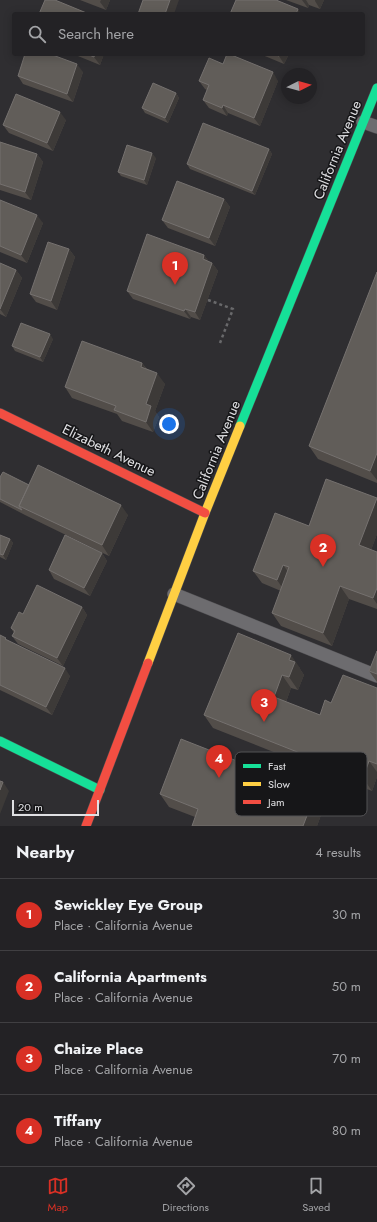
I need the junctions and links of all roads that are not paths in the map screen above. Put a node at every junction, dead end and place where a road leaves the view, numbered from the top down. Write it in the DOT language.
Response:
graph roads {
  1 [pos="377,88"];
  2 [pos="363,122"];
  3 [pos="377,127"];
  4 [pos="0,413"];
  5 [pos="206,513"];
  6 [pos="174,594"];
  7 [pos="377,676"];
  8 [pos="0,741"];
  9 [pos="100,790"];
  10 [pos="86,826"];
  1 -- 2 [label="street, California Avenue"];
  2 -- 3 [label="lane"];
  2 -- 5 [label="street, California Avenue"];
  4 -- 5 [label="street, Elizabeth Avenue"];
  5 -- 6 [label="street, California Avenue"];
  6 -- 7 [label="lane"];
  6 -- 9 [label="street, California Avenue"];
  8 -- 9 [label="street"];
  9 -- 10 [label="street, California Avenue"];
}
